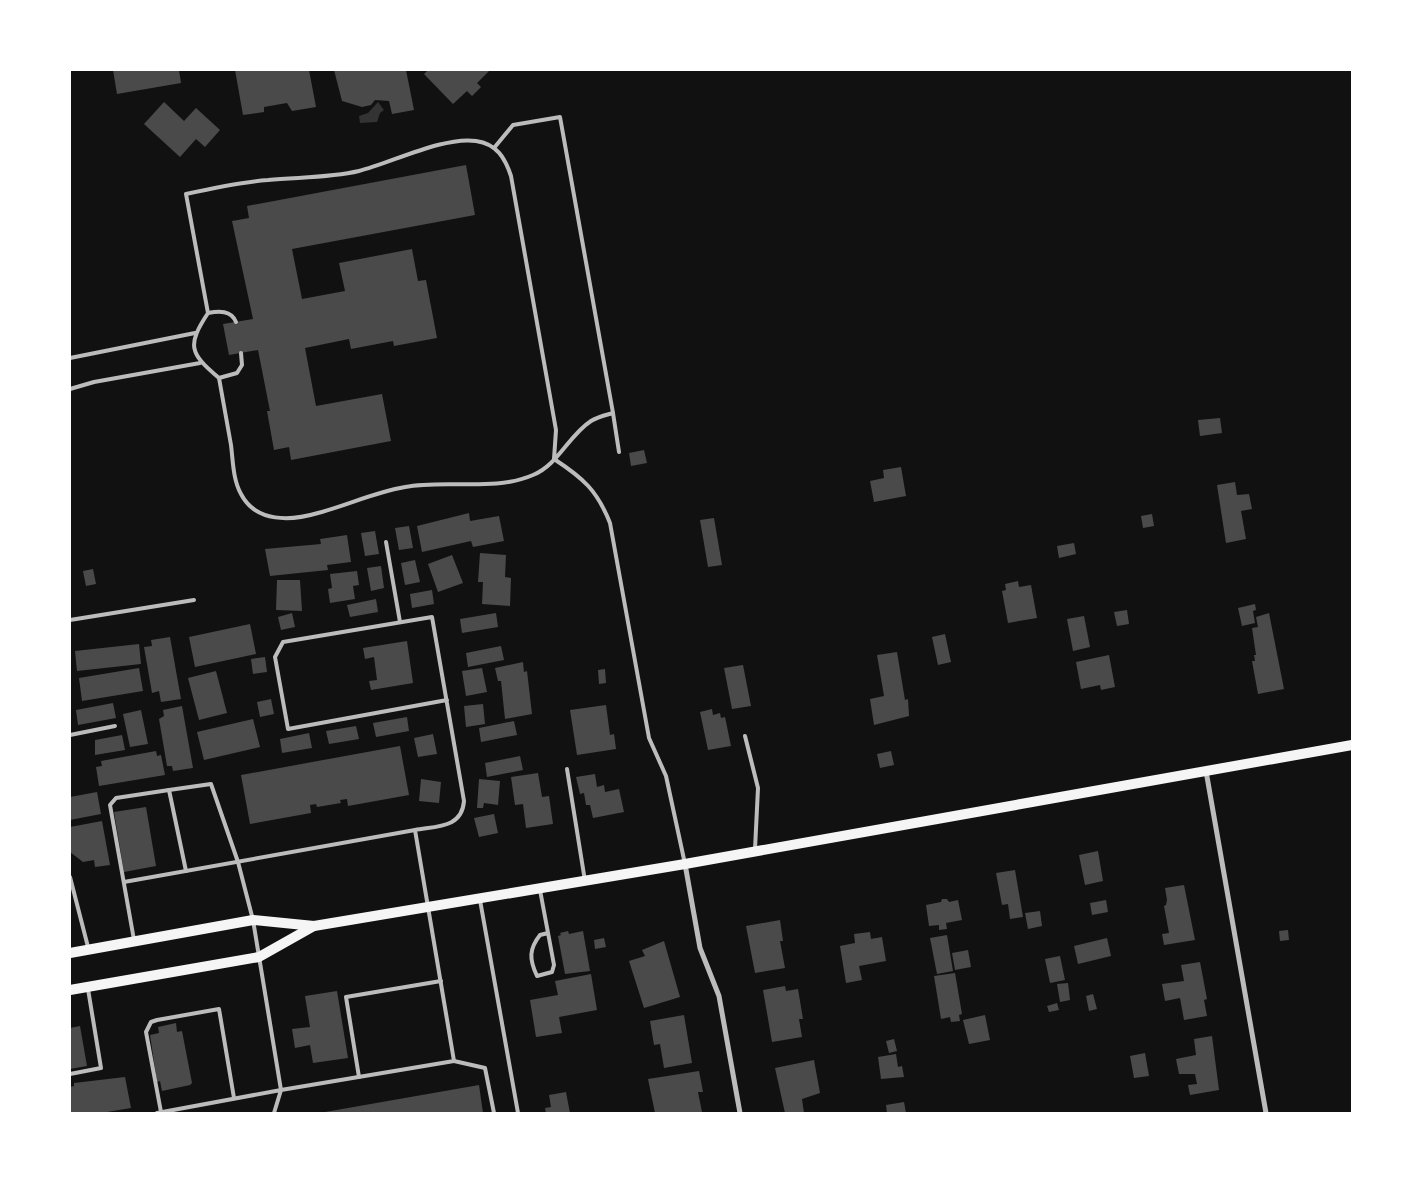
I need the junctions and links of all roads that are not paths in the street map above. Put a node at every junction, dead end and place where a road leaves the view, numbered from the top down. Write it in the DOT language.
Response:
graph roads {
  1 [pos="494,148"];
  2 [pos="208,313"];
  3 [pos="236,322"];
  4 [pos="195,333"];
  5 [pos="241,353"];
  6 [pos="70,358"];
  7 [pos="200,363"];
  8 [pos="219,378"];
  9 [pos="70,390"];
  10 [pos="612,413"];
  11 [pos="618,452"];
  12 [pos="554,459"];
  13 [pos="386,542"];
  14 [pos="194,600"];
  15 [pos="70,620"];
  16 [pos="400,622"];
  17 [pos="447,700"];
  18 [pos="115,726"];
  19 [pos="70,735"];
  20 [pos="745,736"];
  21 [pos="1352,745"];
  22 [pos="568,769"];
  23 [pos="1206,771"];
  24 [pos="169,790"];
  25 [pos="416,830"];
  26 [pos="755,852"];
  27 [pos="238,862"];
  28 [pos="685,864"];
  29 [pos="186,871"];
  30 [pos="70,877"];
  31 [pos="586,880"];
  32 [pos="124,882"];
  33 [pos="540,888"];
  34 [pos="480,898"];
  35 [pos="429,907"];
  36 [pos="253,920"];
  37 [pos="314,926"];
  38 [pos="548,933"];
  39 [pos="135,941"];
  40 [pos="89,950"];
  41 [pos="70,953"];
  42 [pos="259,956"];
  43 [pos="441,980"];
  44 [pos="88,986"];
  45 [pos="70,990"];
  46 [pos="454,1061"];
  47 [pos="70,1074"];
  48 [pos="359,1077"];
  49 [pos="281,1090"];
  50 [pos="234,1098"];
  51 [pos="159,1112"];
  52 [pos="274,1113"];
  53 [pos="494,1113"];
  54 [pos="518,1113"];
  55 [pos="740,1113"];
  56 [pos="1266,1113"];
  1 -- 2 [label="lane"];
  1 -- 10 [label="lane"];
  1 -- 12 [label="lane"];
  2 -- 3 [label="lane"];
  2 -- 4 [label="lane"];
  4 -- 6 [label="lane"];
  4 -- 7 [label="lane"];
  5 -- 8 [label="lane"];
  7 -- 8 [label="lane"];
  7 -- 9 [label="lane"];
  8 -- 12 [label="lane"];
  10 -- 11 [label="lane"];
  10 -- 12 [label="lane"];
  12 -- 28 [label="lane"];
  13 -- 16 [label="lane"];
  14 -- 15 [label="lane"];
  16 -- 17 [label="lane"];
  16 -- 17 [label="lane"];
  17 -- 25 [label="lane"];
  18 -- 19 [label="lane"];
  20 -- 26 [label="lane"];
  21 -- 23 [label="main road"];
  22 -- 31 [label="lane"];
  23 -- 26 [label="main road"];
  23 -- 56 [label="street"];
  24 -- 27 [label="lane"];
  24 -- 29 [label="lane"];
  24 -- 32 [label="lane"];
  25 -- 27 [label="lane"];
  25 -- 35 [label="lane"];
  26 -- 28 [label="main road"];
  27 -- 29 [label="lane"];
  27 -- 36 [label="lane"];
  28 -- 31 [label="main road"];
  28 -- 55 [label="street"];
  29 -- 32 [label="lane"];
  30 -- 40 [label="lane"];
  31 -- 33 [label="main road"];
  32 -- 39 [label="lane"];
  33 -- 34 [label="main road"];
  33 -- 38 [label="lane"];
  34 -- 35 [label="main road"];
  34 -- 54 [label="lane"];
  35 -- 37 [label="main road"];
  35 -- 43 [label="lane"];
  36 -- 37 [label="main road"];
  36 -- 39 [label="main road"];
  36 -- 42 [label="lane"];
  37 -- 42 [label="main road"];
  38 -- 38 [label="lane"];
  39 -- 40 [label="main road"];
  40 -- 41 [label="main road"];
  42 -- 44 [label="main road"];
  42 -- 49 [label="lane"];
  43 -- 46 [label="lane"];
  43 -- 48 [label="lane"];
  44 -- 45 [label="main road"];
  44 -- 47 [label="lane"];
  46 -- 48 [label="lane"];
  46 -- 53 [label="lane"];
  48 -- 49 [label="lane"];
  49 -- 50 [label="lane"];
  49 -- 52 [label="lane"];
  50 -- 51 [label="lane"];
  50 -- 51 [label="lane"];
}
